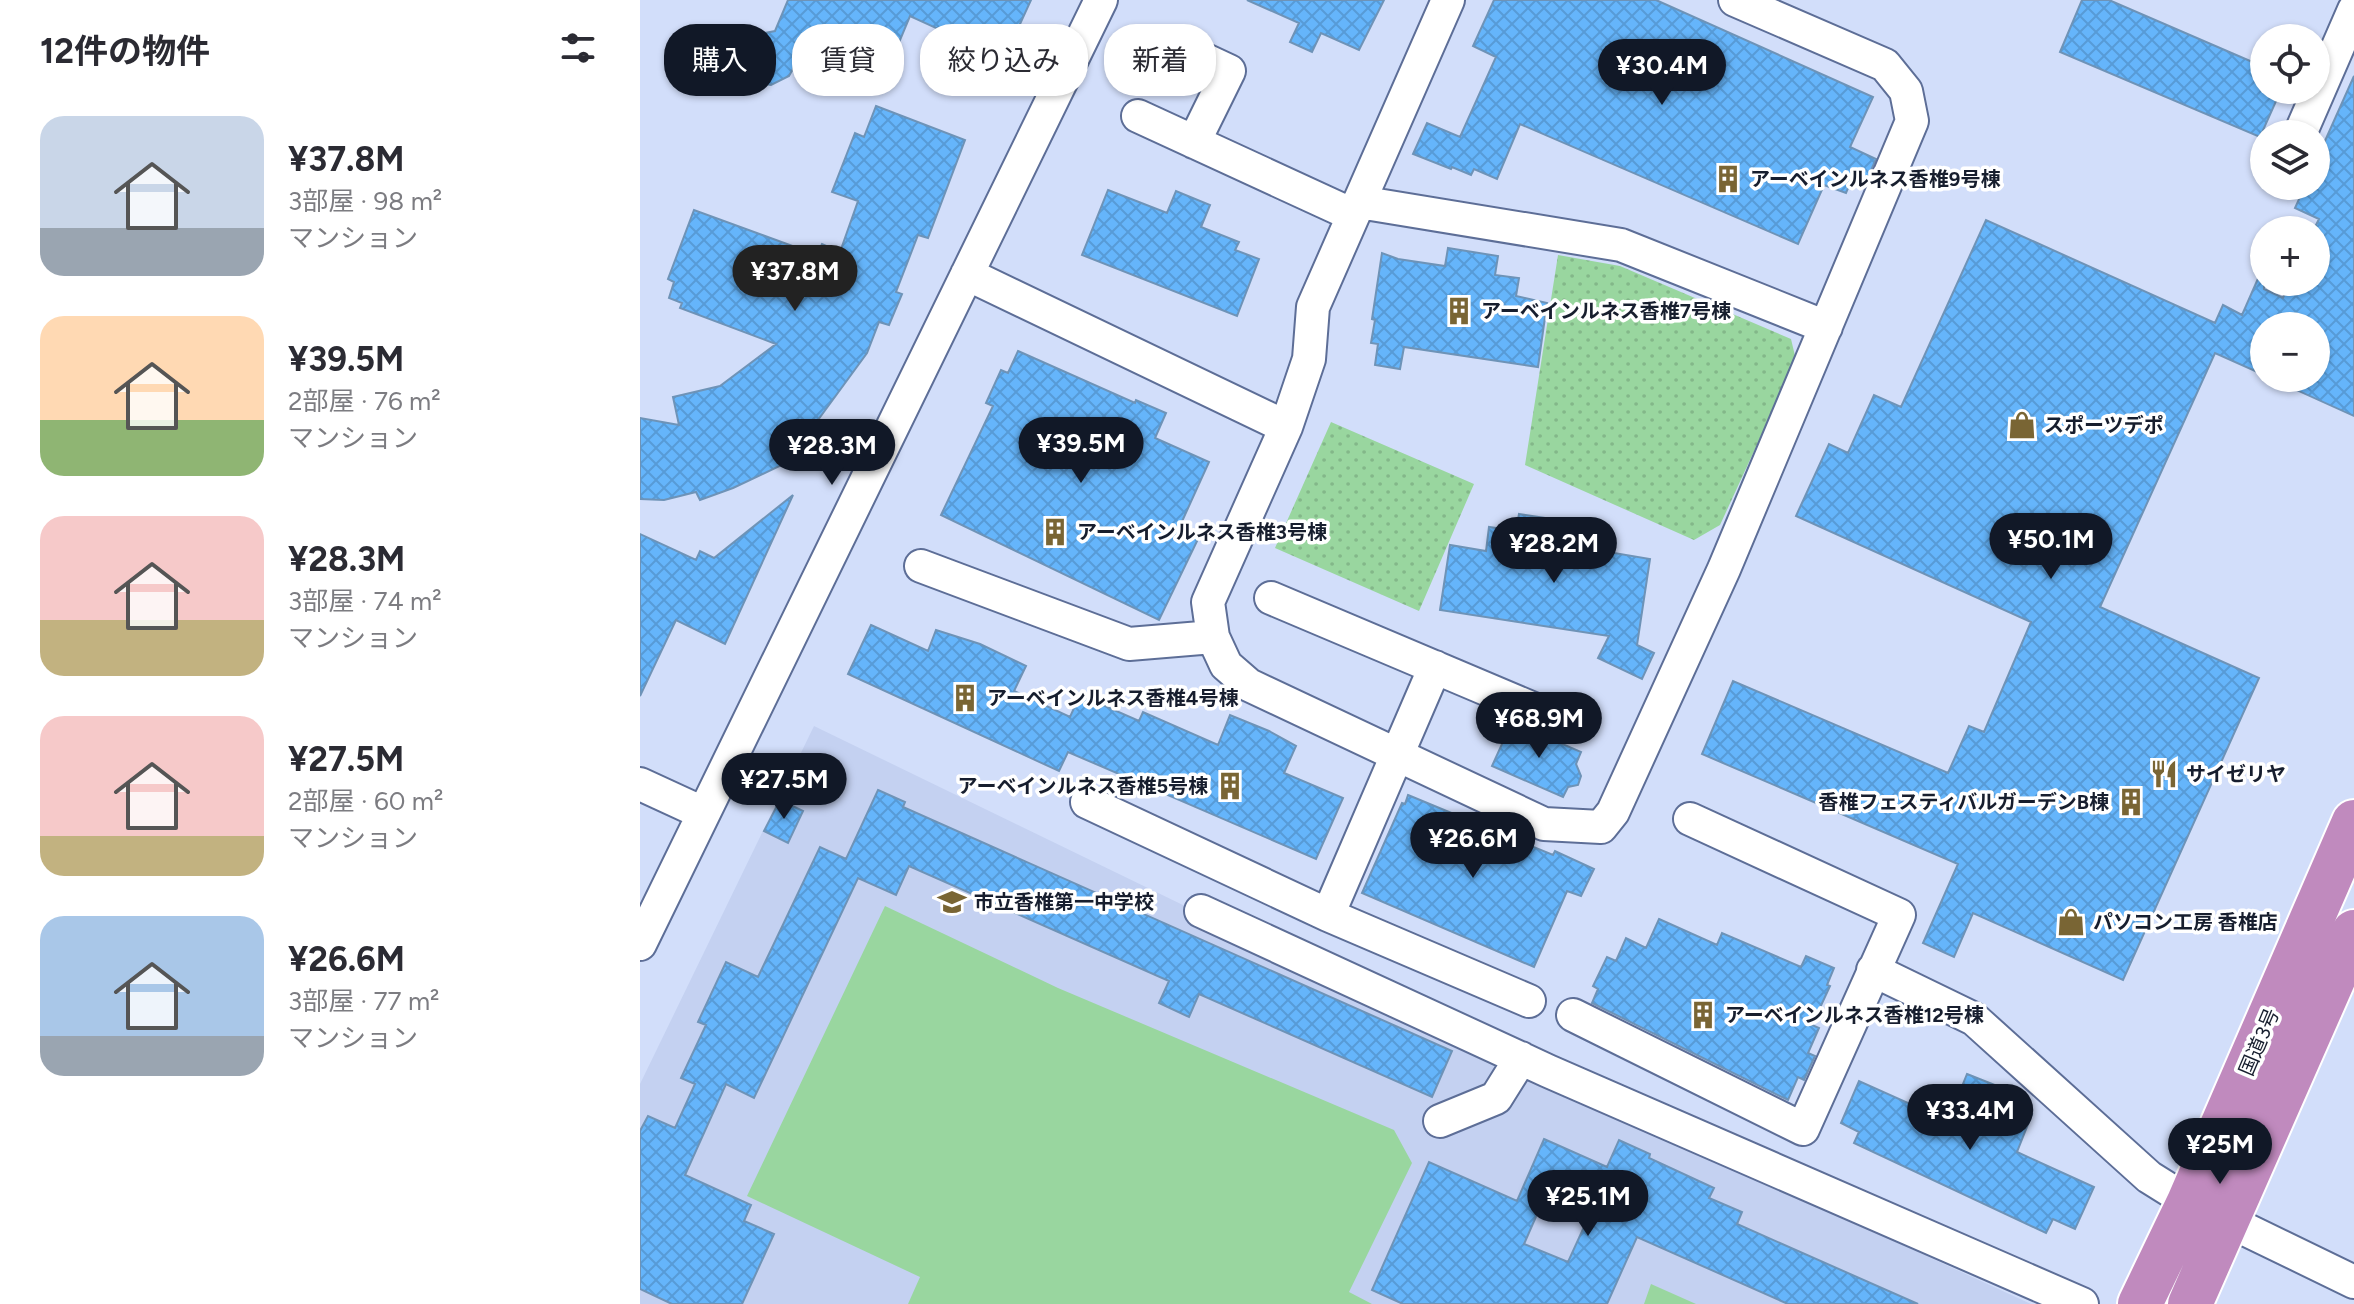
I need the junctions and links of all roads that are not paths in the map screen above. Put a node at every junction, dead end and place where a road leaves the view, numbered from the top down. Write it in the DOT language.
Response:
graph roads {
  1 [pos="1101,0"];
  2 [pos="1448,0"];
  3 [pos="1735,0"];
  4 [pos="2354,10"];
  5 [pos="1216,65"];
  6 [pos="1138,116"];
  7 [pos="2306,120"];
  8 [pos="1194,142"];
  9 [pos="1356,208"];
  10 [pos="967,274"];
  11 [pos="1826,327"];
  12 [pos="1286,427"];
  13 [pos="921,566"];
  14 [pos="1271,598"];
  15 [pos="1213,637"];
  16 [pos="1435,667"];
  17 [pos="1536,710"];
  18 [pos="1397,754"];
  19 [pos="640,784"];
  20 [pos="1087,802"];
  21 [pos="703,813"];
  22 [pos="1690,819"];
  23 [pos="2354,822"];
  24 [pos="1201,911"];
  25 [pos="1328,915"];
  26 [pos="2354,932"];
  27 [pos="640,944"];
  28 [pos="1873,970"];
  29 [pos="1529,1001"];
  30 [pos="1573,1015"];
  31 [pos="1521,1058"];
  32 [pos="1440,1121"];
  33 [pos="2208,1211"];
  34 [pos="2354,1282"];
  35 [pos="2082,1304"];
  36 [pos="2140,1304"];
  37 [pos="2190,1304"];
  1 -- 10 [label="street"];
  2 -- 9 [label="street"];
  3 -- 11 [label="street"];
  4 -- 7 [label="street"];
  5 -- 8 [label="street"];
  6 -- 8 [label="street"];
  8 -- 9 [label="street"];
  9 -- 11 [label="street"];
  9 -- 12 [label="street"];
  10 -- 12 [label="street"];
  10 -- 21 [label="street"];
  11 -- 18 [label="street"];
  12 -- 15 [label="street"];
  13 -- 15 [label="street"];
  14 -- 16 [label="street"];
  15 -- 18 [label="street"];
  16 -- 17 [label="street"];
  16 -- 18 [label="street"];
  18 -- 25 [label="street"];
  19 -- 21 [label="street"];
  20 -- 25 [label="street"];
  21 -- 27 [label="street"];
  22 -- 28 [label="street"];
  23 -- 33 [label="highway, 国道3号"];
  24 -- 31 [label="street"];
  25 -- 29 [label="street"];
  26 -- 33 [label="highway, 国道3号"];
  28 -- 30 [label="street"];
  28 -- 33 [label="street"];
  31 -- 32 [label="street"];
  31 -- 35 [label="street"];
  33 -- 34 [label="street"];
  33 -- 36 [label="highway, 国道3号"];
  33 -- 37 [label="highway, 国道3号"];
}
